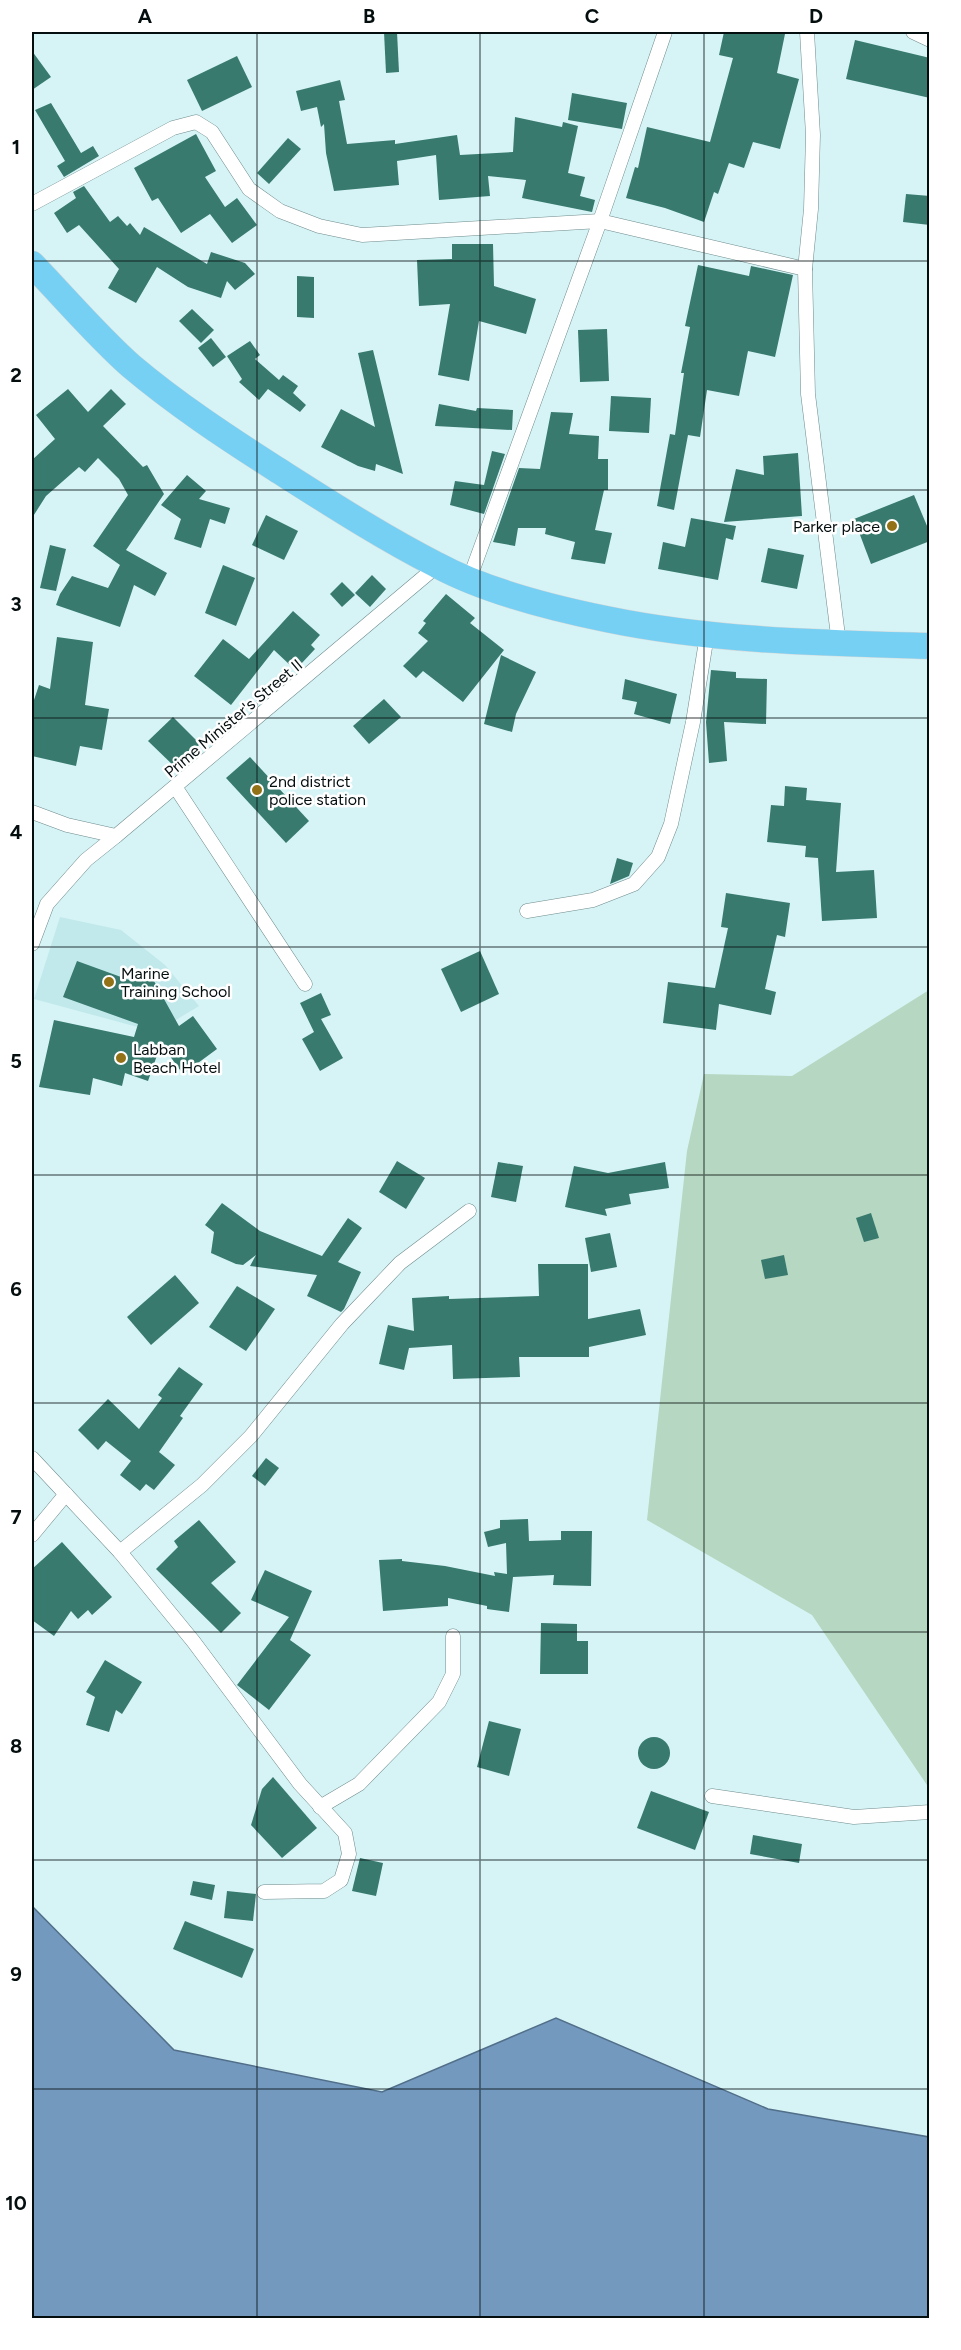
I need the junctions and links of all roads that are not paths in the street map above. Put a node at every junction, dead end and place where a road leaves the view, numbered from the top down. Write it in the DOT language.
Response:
graph roads {
  1 [pos="665,32"];
  2 [pos="807,32"];
  3 [pos="913,32"];
  4 [pos="930,40"];
  5 [pos="32,204"];
  6 [pos="600,220"];
  7 [pos="32,264"];
  8 [pos="805,269"];
  9 [pos="437,566"];
  10 [pos="469,580"];
  11 [pos="707,635"];
  12 [pos="839,644"];
  13 [pos="930,646"];
  14 [pos="176,788"];
  15 [pos="32,812"];
  16 [pos="116,836"];
  17 [pos="527,911"];
  18 [pos="32,944"];
  19 [pos="305,984"];
  20 [pos="469,1211"];
  21 [pos="32,1458"];
  22 [pos="66,1494"];
  23 [pos="32,1535"];
  24 [pos="120,1552"];
  25 [pos="453,1636"];
  26 [pos="712,1796"];
  27 [pos="320,1807"];
  28 [pos="930,1812"];
  29 [pos="264,1892"];
  1 -- 6 [label="street"];
  2 -- 8 [label="street"];
  3 -- 4 [label="street"];
  5 -- 6 [label="street"];
  6 -- 8 [label="street"];
  6 -- 10 [label="street"];
  7 -- 9 [label="highway"];
  8 -- 12 [label="street"];
  9 -- 10 [label="highway"];
  9 -- 14 [label="street, Prime Minister's Street II"];
  10 -- 11 [label="highway"];
  11 -- 12 [label="highway"];
  11 -- 17 [label="street"];
  12 -- 13 [label="highway"];
  14 -- 16 [label="street, Prime Minister's Street II"];
  14 -- 19 [label="street"];
  15 -- 16 [label="street"];
  16 -- 18 [label="street, Prime Minister's Street II"];
  20 -- 24 [label="street"];
  21 -- 22 [label="street"];
  22 -- 23 [label="street"];
  22 -- 24 [label="street"];
  24 -- 27 [label="street"];
  25 -- 27 [label="street"];
  26 -- 28 [label="street"];
  27 -- 29 [label="street"];
}
